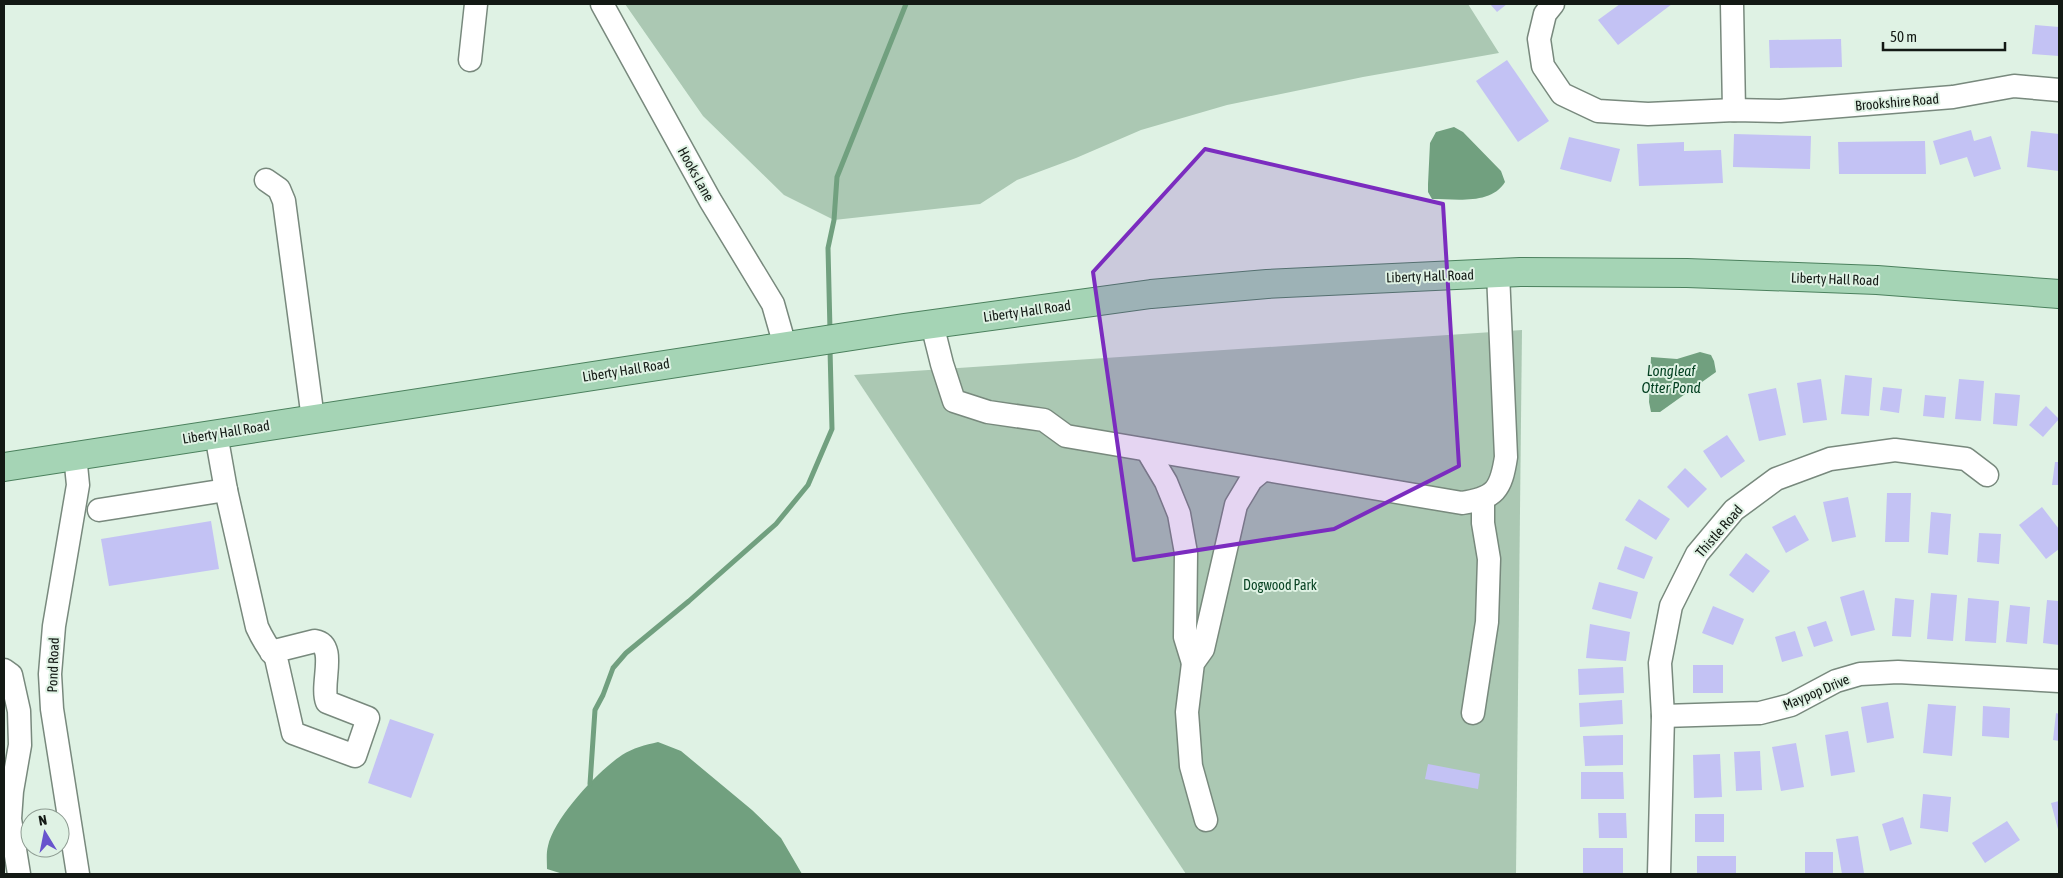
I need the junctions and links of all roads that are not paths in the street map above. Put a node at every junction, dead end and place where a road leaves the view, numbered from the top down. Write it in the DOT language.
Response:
graph roads {
  1 [pos="476,4"];
  2 [pos="602,4"];
  3 [pos="1553,4"];
  4 [pos="1732,4"];
  5 [pos="470,60"];
  6 [pos="2059,90"];
  7 [pos="1734,110"];
  8 [pos="266,180"];
  9 [pos="1498,273"];
  10 [pos="2059,294"];
  11 [pos="932,324"];
  12 [pos="785,346"];
  13 [pos="313,419"];
  14 [pos="216,434"];
  15 [pos="1147,450"];
  16 [pos="75,455"];
  17 [pos="4,467"];
  18 [pos="1263,470"];
  19 [pos="1987,475"];
  20 [pos="226,490"];
  21 [pos="1483,500"];
  22 [pos="99,510"];
  23 [pos="271,652"];
  24 [pos="1193,663"];
  25 [pos="4,670"];
  26 [pos="2059,681"];
  27 [pos="1474,713"];
  28 [pos="1663,716"];
  29 [pos="12,742"];
  30 [pos="1206,820"];
  31 [pos="13,861"];
  32 [pos="78,874"];
  33 [pos="1659,874"];
  1 -- 5 [label="street"];
  2 -- 12 [label="street, Hooks Lane"];
  3 -- 7 [label="street, Brookshire Road"];
  4 -- 7 [label="street"];
  6 -- 7 [label="street, Brookshire Road"];
  8 -- 13 [label="street"];
  9 -- 10 [label="main road, Liberty Hall Road"];
  9 -- 11 [label="main road, Liberty Hall Road"];
  9 -- 21 [label="street"];
  11 -- 12 [label="main road, Liberty Hall Road"];
  11 -- 15 [label="street"];
  12 -- 13 [label="main road, Liberty Hall Road"];
  13 -- 14 [label="main road, Liberty Hall Road"];
  14 -- 16 [label="main road, Liberty Hall Road"];
  14 -- 20 [label="street"];
  15 -- 18 [label="street"];
  15 -- 24 [label="street"];
  16 -- 17 [label="main road, Liberty Hall Road"];
  16 -- 32 [label="street, Pond Road"];
  18 -- 21 [label="street"];
  18 -- 24 [label="street"];
  19 -- 28 [label="street, Thistle Road"];
  20 -- 22 [label="street"];
  20 -- 23 [label="street"];
  21 -- 27 [label="street"];
  23 -- 23 [label="street"];
  24 -- 30 [label="street"];
  25 -- 29 [label="street"];
  26 -- 28 [label="street, Maypop Drive"];
  28 -- 33 [label="street, Thistle Road"];
  29 -- 31 [label="street"];
}
